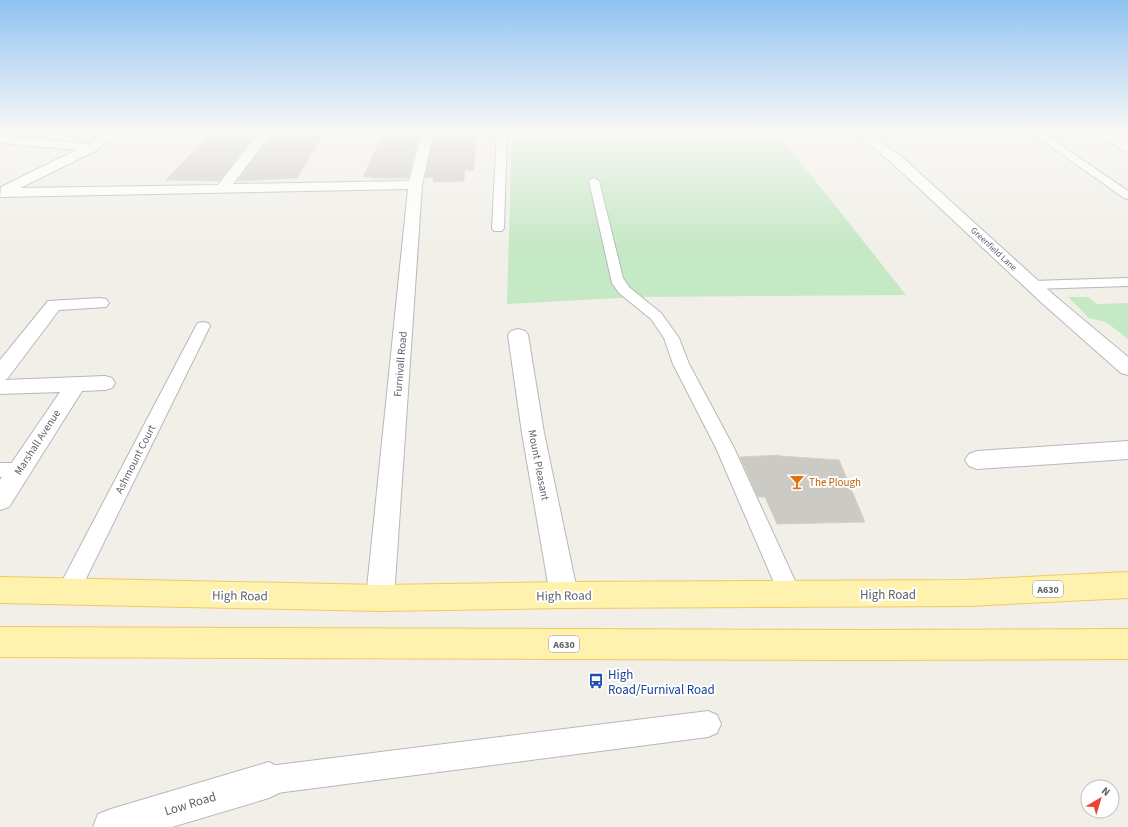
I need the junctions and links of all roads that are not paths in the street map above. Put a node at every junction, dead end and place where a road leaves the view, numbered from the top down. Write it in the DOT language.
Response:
graph roads {
  1 [pos="47,170"];
  2 [pos="237,170"];
  3 [pos="419,170"];
  4 [pos="500,170"];
  5 [pos="907,170"];
  6 [pos="1089,170"];
  7 [pos="594,181"];
  8 [pos="415,185"];
  9 [pos="223,188"];
  10 [pos="0,193"];
  11 [pos="1128,196"];
  12 [pos="498,228"];
  13 [pos="1128,282"];
  14 [pos="1032,284"];
  15 [pos="100,303"];
  16 [pos="203,326"];
  17 [pos="518,335"];
  18 [pos="1128,368"];
  19 [pos="0,374"];
  20 [pos="105,383"];
  21 [pos="74,385"];
  22 [pos="0,387"];
  23 [pos="1128,450"];
  24 [pos="977,460"];
  25 [pos="10,470"];
  26 [pos="0,500"];
  27 [pos="1128,586"];
  28 [pos="0,590"];
  29 [pos="68,592"];
  30 [pos="790,594"];
  31 [pos="564,595"];
  32 [pos="380,598"];
  33 [pos="0,642"];
  34 [pos="1128,644"];
  35 [pos="708,724"];
  36 [pos="269,780"];
  37 [pos="117,826"];
  1 -- 10 [label="street"];
  2 -- 9 [label="street"];
  3 -- 8 [label="street, Furnivall Road"];
  4 -- 12 [label="lane"];
  5 -- 14 [label="street, Greenfield Lane"];
  6 -- 11 [label="lane"];
  7 -- 30 [label="lane"];
  8 -- 9 [label="street"];
  8 -- 32 [label="street, Furnivall Road"];
  9 -- 10 [label="street"];
  13 -- 14 [label="lane"];
  14 -- 18 [label="street, Greenfield Lane"];
  15 -- 19 [label="street"];
  16 -- 29 [label="lane, Ashmount Court"];
  17 -- 31 [label="street, Mount Pleasant"];
  20 -- 21 [label="street"];
  21 -- 22 [label="street"];
  21 -- 25 [label="street, Marshall Avenue"];
  23 -- 24 [label="street"];
  25 -- 26 [label="street, Marshall Avenue"];
  27 -- 30 [label="main road, High Road / A630"];
  28 -- 29 [label="main road, High Road / A630"];
  29 -- 32 [label="main road, High Road / A630"];
  30 -- 31 [label="main road, High Road / A630"];
  31 -- 32 [label="main road, High Road / A630"];
  33 -- 34 [label="main road, A630"];
  35 -- 36 [label="lane"];
  36 -- 37 [label="street, Low Road"];
}
